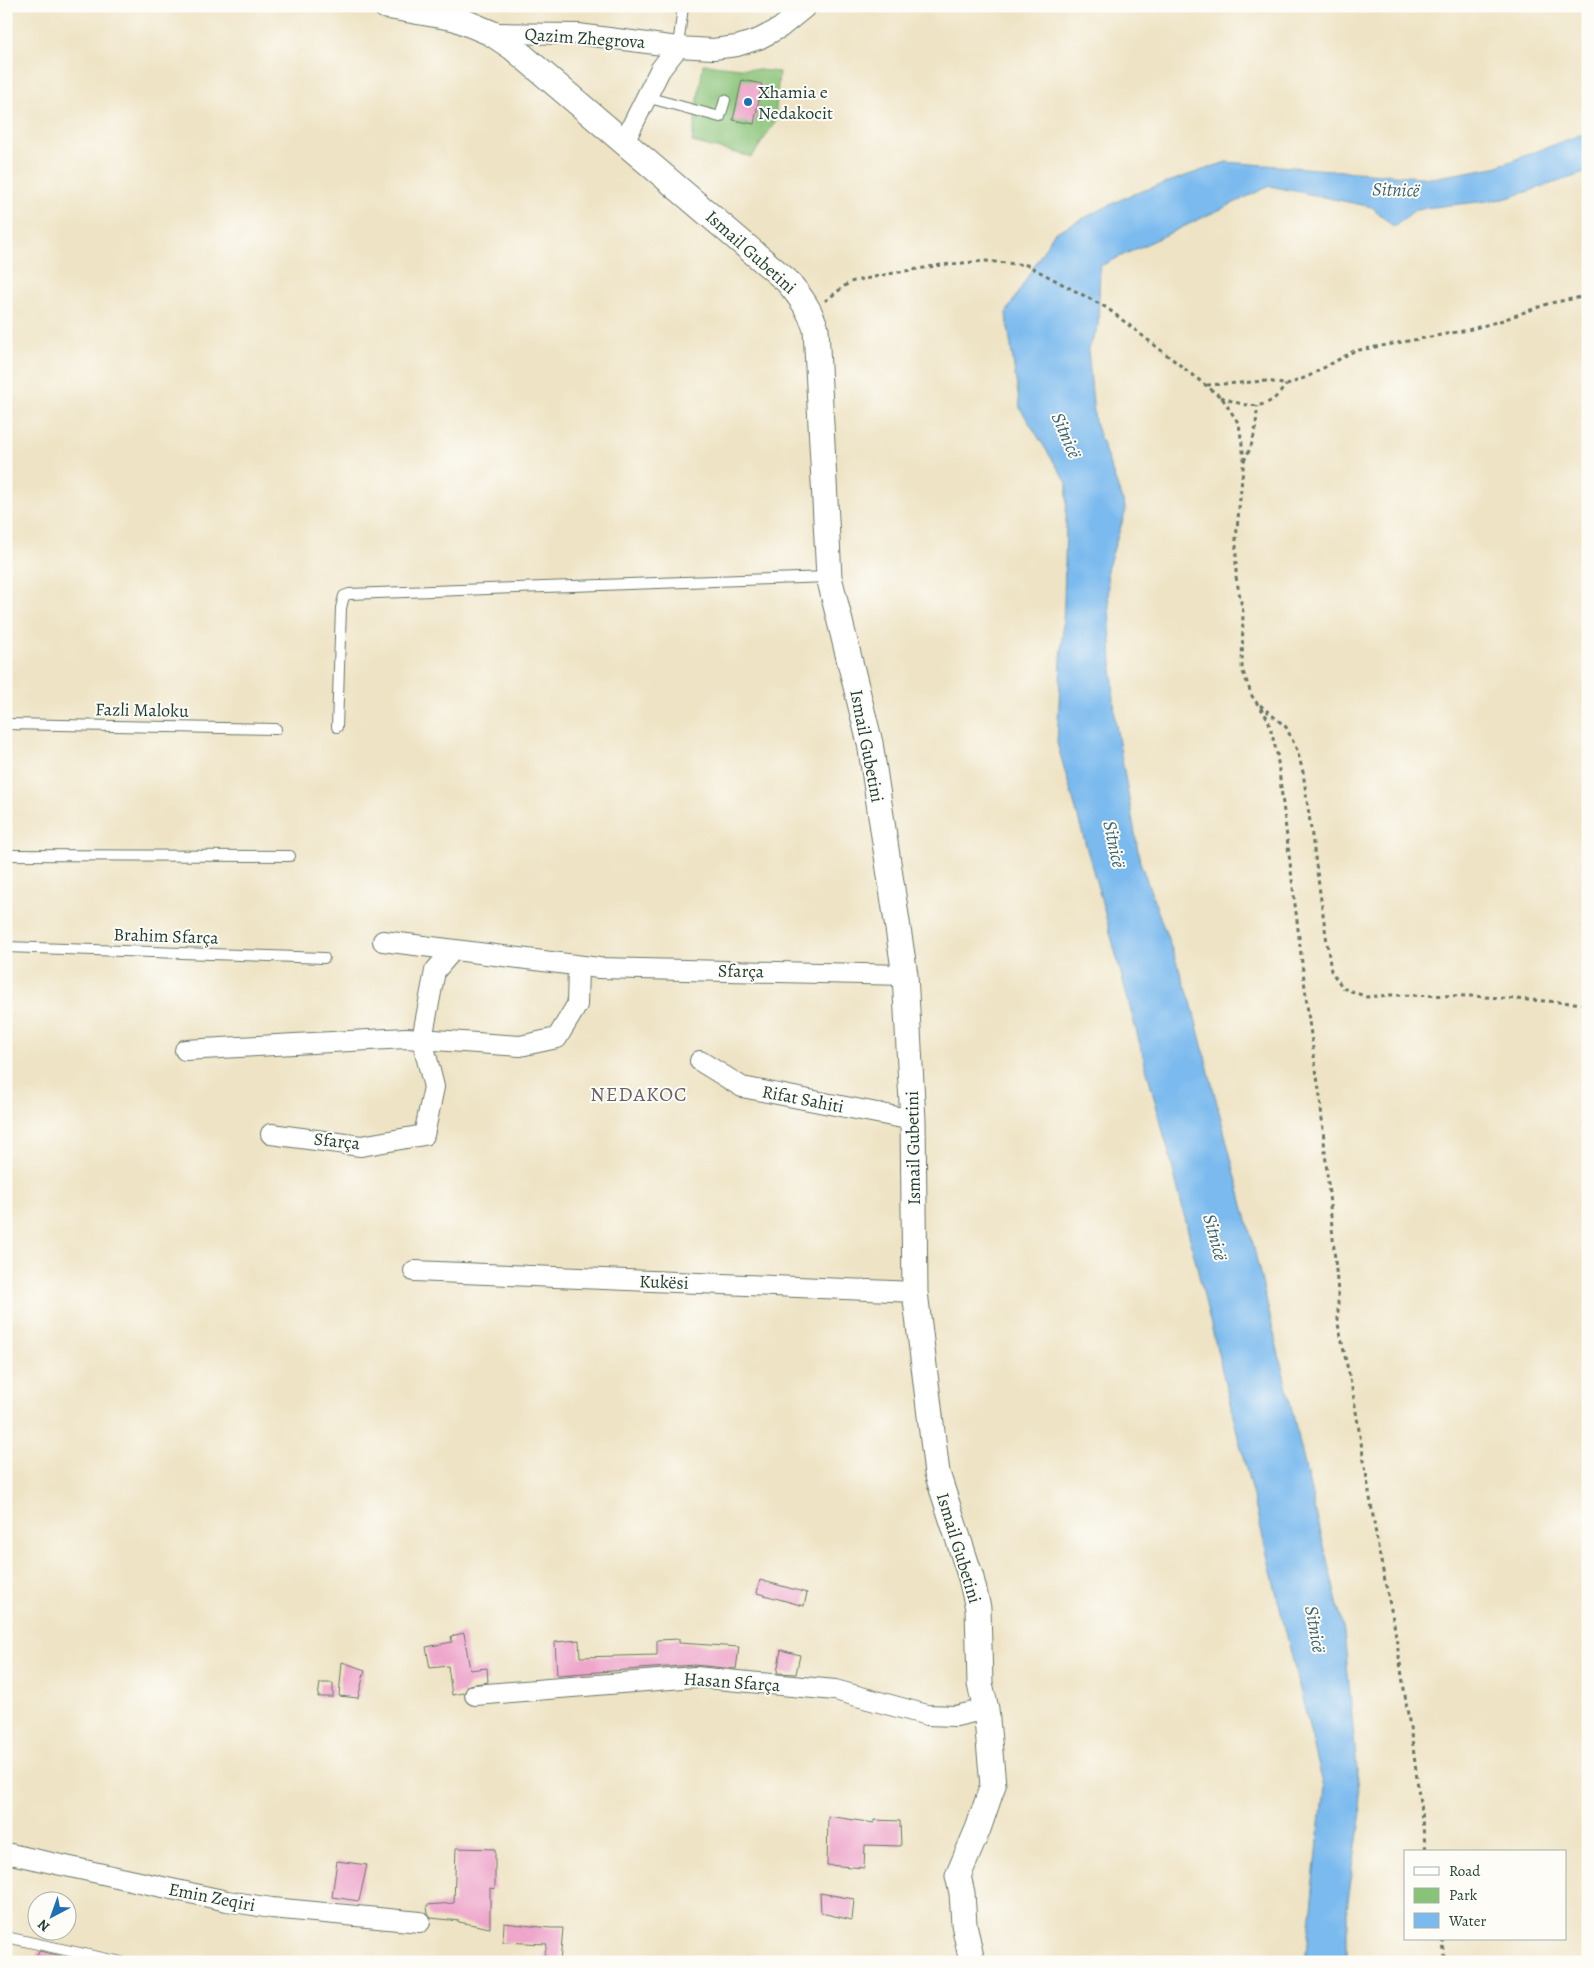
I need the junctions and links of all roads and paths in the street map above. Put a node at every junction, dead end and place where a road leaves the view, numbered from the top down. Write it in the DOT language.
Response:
graph roads {
  1 [pos="386,6"];
  2 [pos="683,6"];
  3 [pos="807,6"];
  4 [pos="490,32"];
  5 [pos="678,47"];
  6 [pos="646,97"];
  7 [pos="725,100"];
  8 [pos="624,142"];
  9 [pos="1588,296"];
  10 [pos="810,312"];
  11 [pos="1287,385"];
  12 [pos="1206,386"];
  13 [pos="1221,397"];
  14 [pos="1257,406"];
  15 [pos="1244,462"];
  16 [pos="829,577"];
  17 [pos="1257,703"];
  18 [pos="6,724"];
  19 [pos="337,728"];
  20 [pos="276,729"];
  21 [pos="6,855"];
  22 [pos="290,856"];
  23 [pos="383,941"];
  24 [pos="6,947"];
  25 [pos="454,950"];
  26 [pos="324,958"];
  27 [pos="578,966"];
  28 [pos="905,975"];
  29 [pos="1588,1004"];
  30 [pos="422,1040"];
  31 [pos="185,1050"];
  32 [pos="700,1061"];
  33 [pos="913,1120"];
  34 [pos="271,1134"];
  35 [pos="414,1271"];
  36 [pos="915,1292"];
  37 [pos="475,1695"];
  38 [pos="986,1709"];
  39 [pos="1426,1850"];
  40 [pos="6,1853"];
  41 [pos="420,1922"];
  42 [pos="6,1937"];
  43 [pos="1442,1940"];
  44 [pos="121,1962"];
  45 [pos="972,1962"];
  46 [pos="1446,1962"];
  1 -- 4 [label="street, Ismail Gubetini"];
  2 -- 5 [label="lane"];
  3 -- 5 [label="street, Qazim Zhegrova"];
  4 -- 5 [label="street, Qazim Zhegrova"];
  4 -- 8 [label="street, Ismail Gubetini"];
  5 -- 6 [label="street"];
  6 -- 7 [label="lane"];
  6 -- 8 [label="street"];
  8 -- 10 [label="street, Ismail Gubetini"];
  9 -- 11 [label="path"];
  10 -- 12 [label="path"];
  10 -- 16 [label="street, Ismail Gubetini"];
  11 -- 12 [label="path"];
  11 -- 14 [label="path"];
  12 -- 13 [label="path"];
  13 -- 14 [label="path"];
  13 -- 15 [label="path"];
  14 -- 15 [label="path"];
  15 -- 17 [label="path"];
  16 -- 19 [label="lane"];
  16 -- 28 [label="street, Ismail Gubetini"];
  17 -- 29 [label="path"];
  17 -- 39 [label="path"];
  18 -- 20 [label="lane, Fazli Maloku"];
  21 -- 22 [label="lane"];
  23 -- 25 [label="street, Sfarça"];
  24 -- 26 [label="lane, Brahim Sfarça"];
  25 -- 27 [label="street, Sfarça"];
  25 -- 30 [label="street, Sfarça"];
  27 -- 28 [label="street, Sfarça"];
  27 -- 30 [label="street"];
  28 -- 33 [label="street, Ismail Gubetini"];
  30 -- 31 [label="street"];
  30 -- 34 [label="street, Sfarça"];
  32 -- 33 [label="street, Rifat Sahiti"];
  33 -- 36 [label="street, Ismail Gubetini"];
  35 -- 36 [label="street, Kukësi"];
  36 -- 38 [label="street, Ismail Gubetini"];
  37 -- 38 [label="street, Hasan Sfarça"];
  38 -- 45 [label="street, Ismail Gubetini"];
  40 -- 41 [label="street, Emin Zeqiri"];
  42 -- 44 [label="lane"];
  43 -- 46 [label="path"];
}
